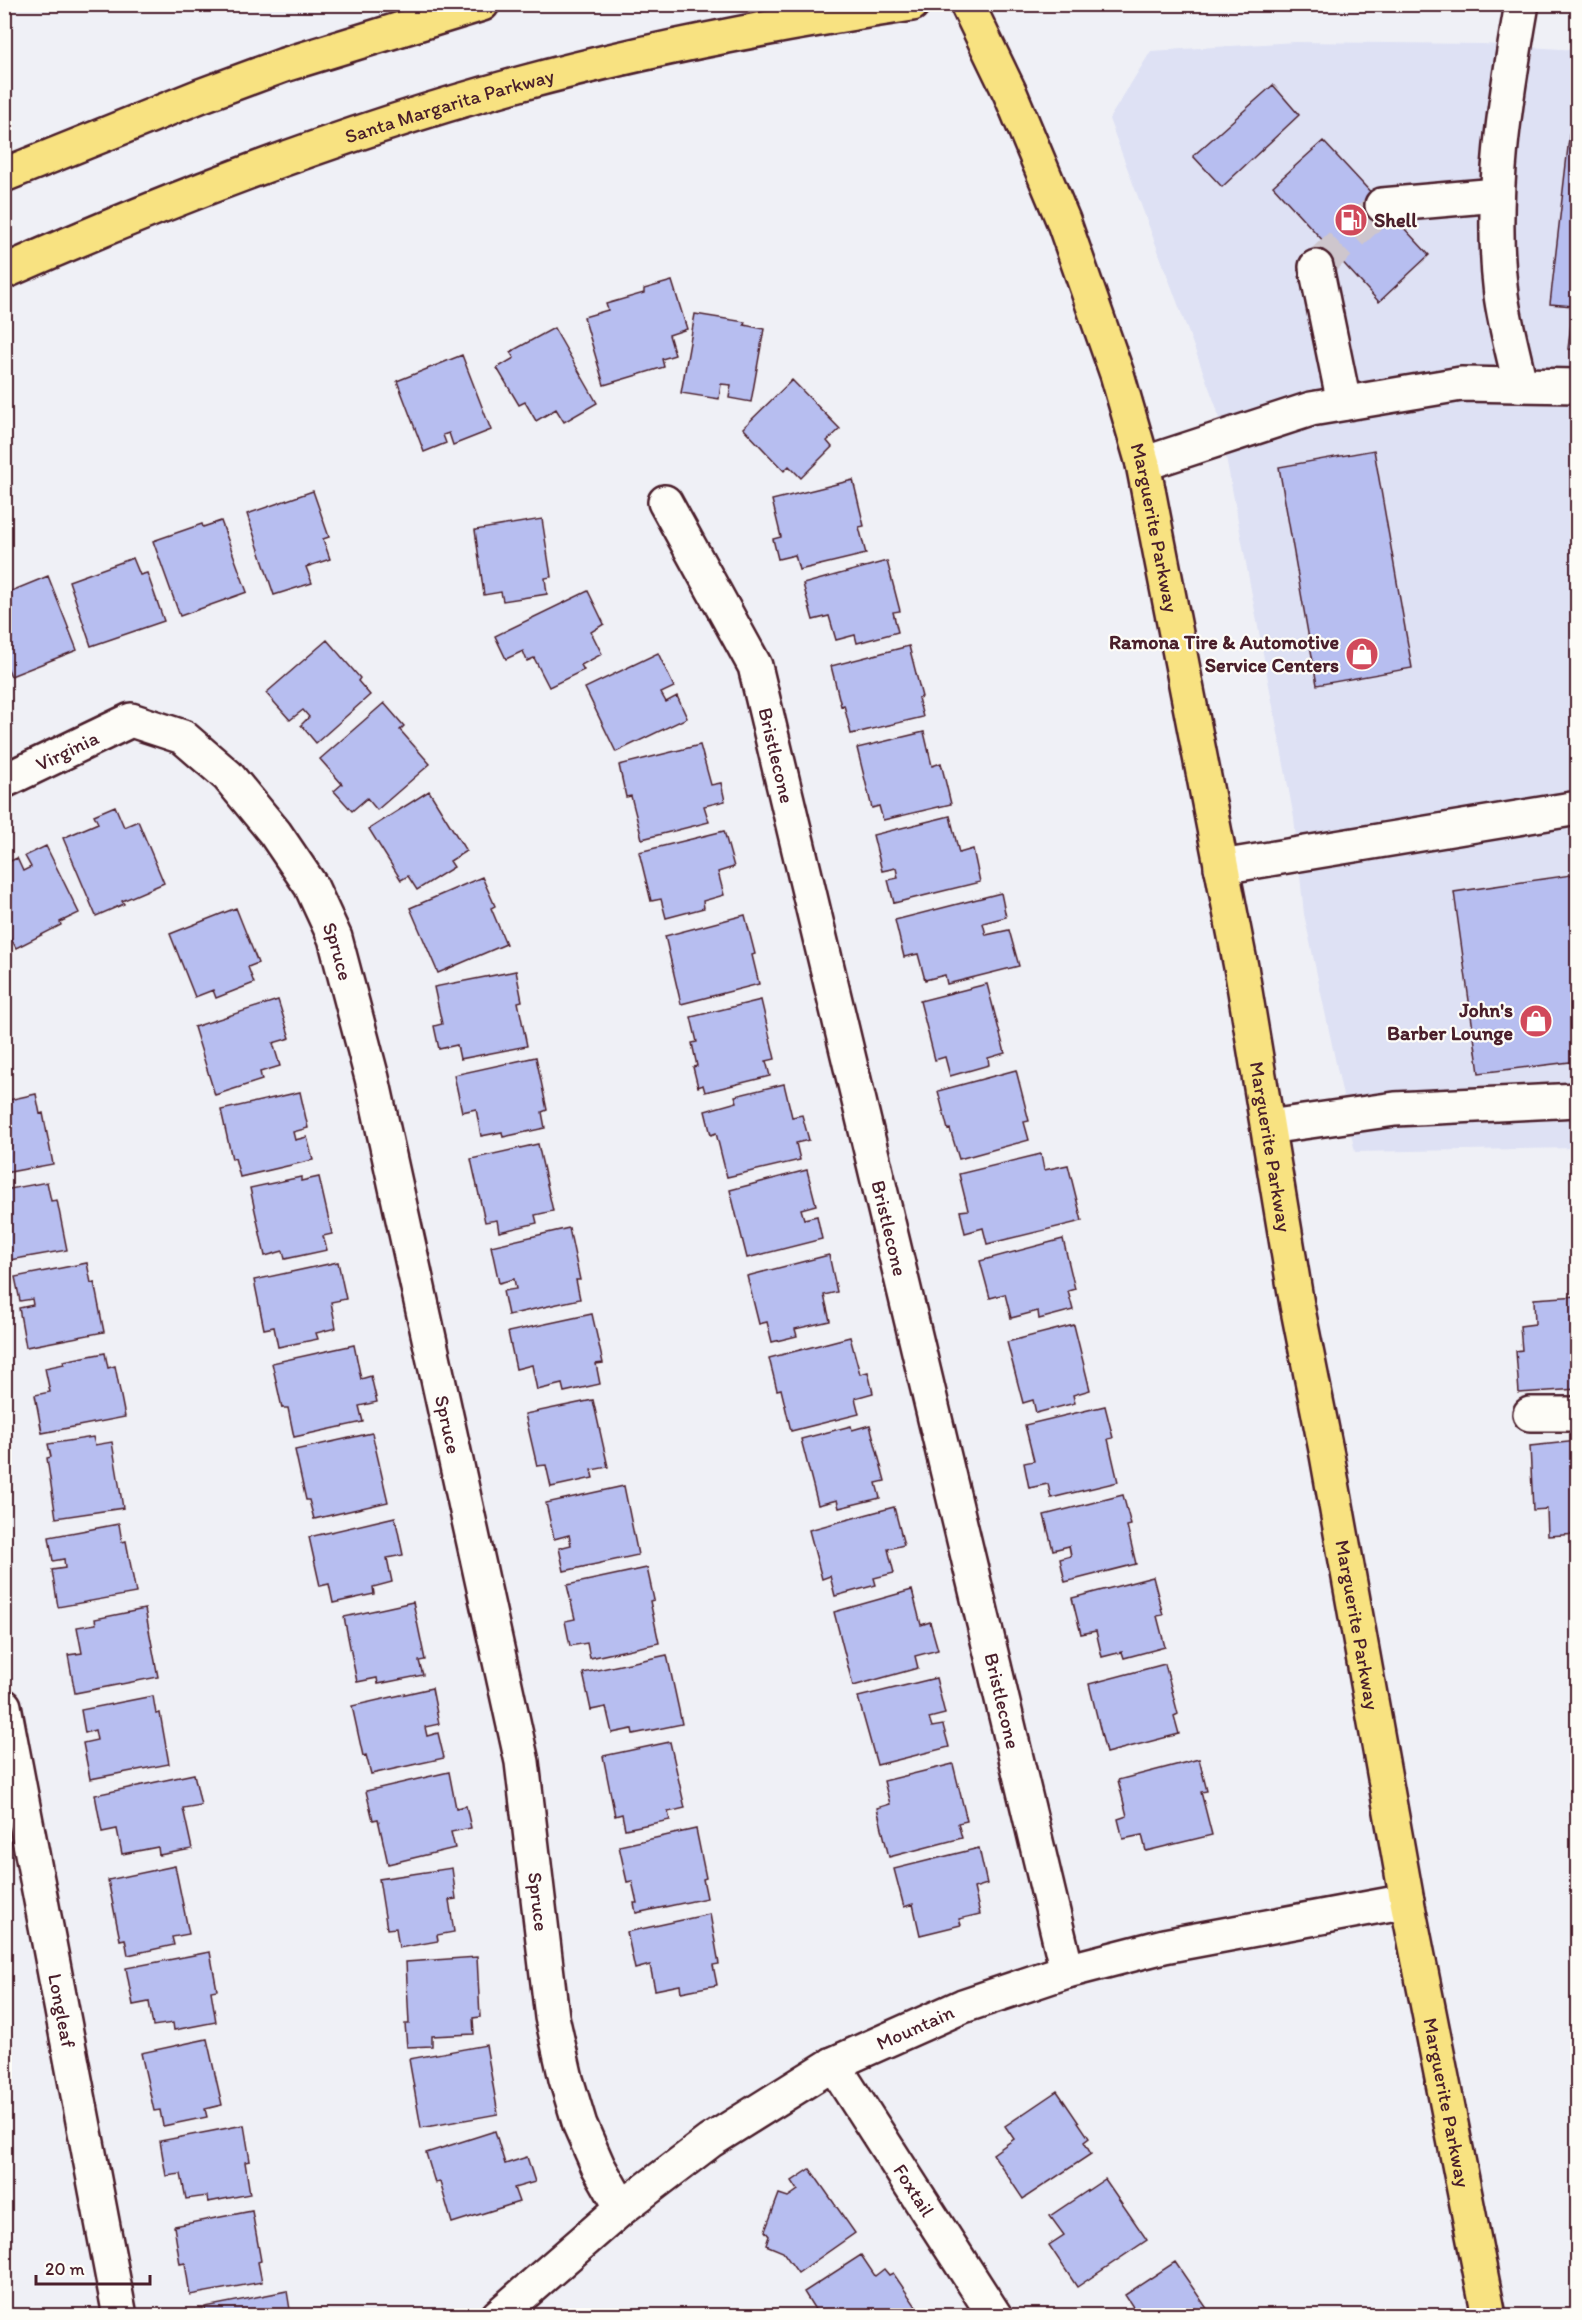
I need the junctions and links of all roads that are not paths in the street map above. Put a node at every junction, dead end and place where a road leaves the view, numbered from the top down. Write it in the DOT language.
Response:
graph roads {
  1 [pos="482,4"];
  2 [pos="912,4"];
  3 [pos="967,4"];
  4 [pos="1522,4"];
  5 [pos="4,175"];
  6 [pos="1497,195"];
  7 [pos="1382,205"];
  8 [pos="1316,267"];
  9 [pos="4,272"];
  10 [pos="1520,385"];
  11 [pos="1578,386"];
  12 [pos="1344,403"];
  13 [pos="1143,464"];
  14 [pos="664,502"];
  15 [pos="131,720"];
  16 [pos="4,781"];
  17 [pos="1578,808"];
  18 [pos="1221,867"];
  19 [pos="1578,1100"];
  20 [pos="1268,1127"];
  21 [pos="1530,1414"];
  22 [pos="1578,1414"];
  23 [pos="4,1706"];
  24 [pos="1407,1901"];
  25 [pos="1067,1971"];
  26 [pos="832,2064"];
  27 [pos="622,2208"];
  28 [pos="120,2316"];
  29 [pos="498,2316"];
  30 [pos="995,2316"];
  31 [pos="1489,2316"];
  1 -- 5 [label="main road"];
  2 -- 9 [label="main road, Santa Margarita Parkway"];
  3 -- 13 [label="main road, Marguerite Parkway"];
  4 -- 6 [label="street"];
  6 -- 7 [label="street"];
  6 -- 10 [label="street"];
  8 -- 12 [label="street"];
  10 -- 11 [label="street"];
  10 -- 12 [label="street"];
  12 -- 13 [label="street"];
  13 -- 18 [label="main road, Marguerite Parkway"];
  14 -- 25 [label="street, Bristlecone"];
  15 -- 16 [label="street, Virginia"];
  15 -- 27 [label="street, Spruce"];
  17 -- 18 [label="street"];
  18 -- 20 [label="main road, Marguerite Parkway"];
  19 -- 20 [label="street"];
  20 -- 24 [label="main road, Marguerite Parkway"];
  21 -- 22 [label="street"];
  23 -- 28 [label="street, Longleaf"];
  24 -- 25 [label="street, Mountain"];
  24 -- 31 [label="main road, Marguerite Parkway"];
  25 -- 26 [label="street, Mountain"];
  26 -- 27 [label="street, Mountain"];
  26 -- 30 [label="street, Foxtail"];
  27 -- 29 [label="street, Mountain"];
}
